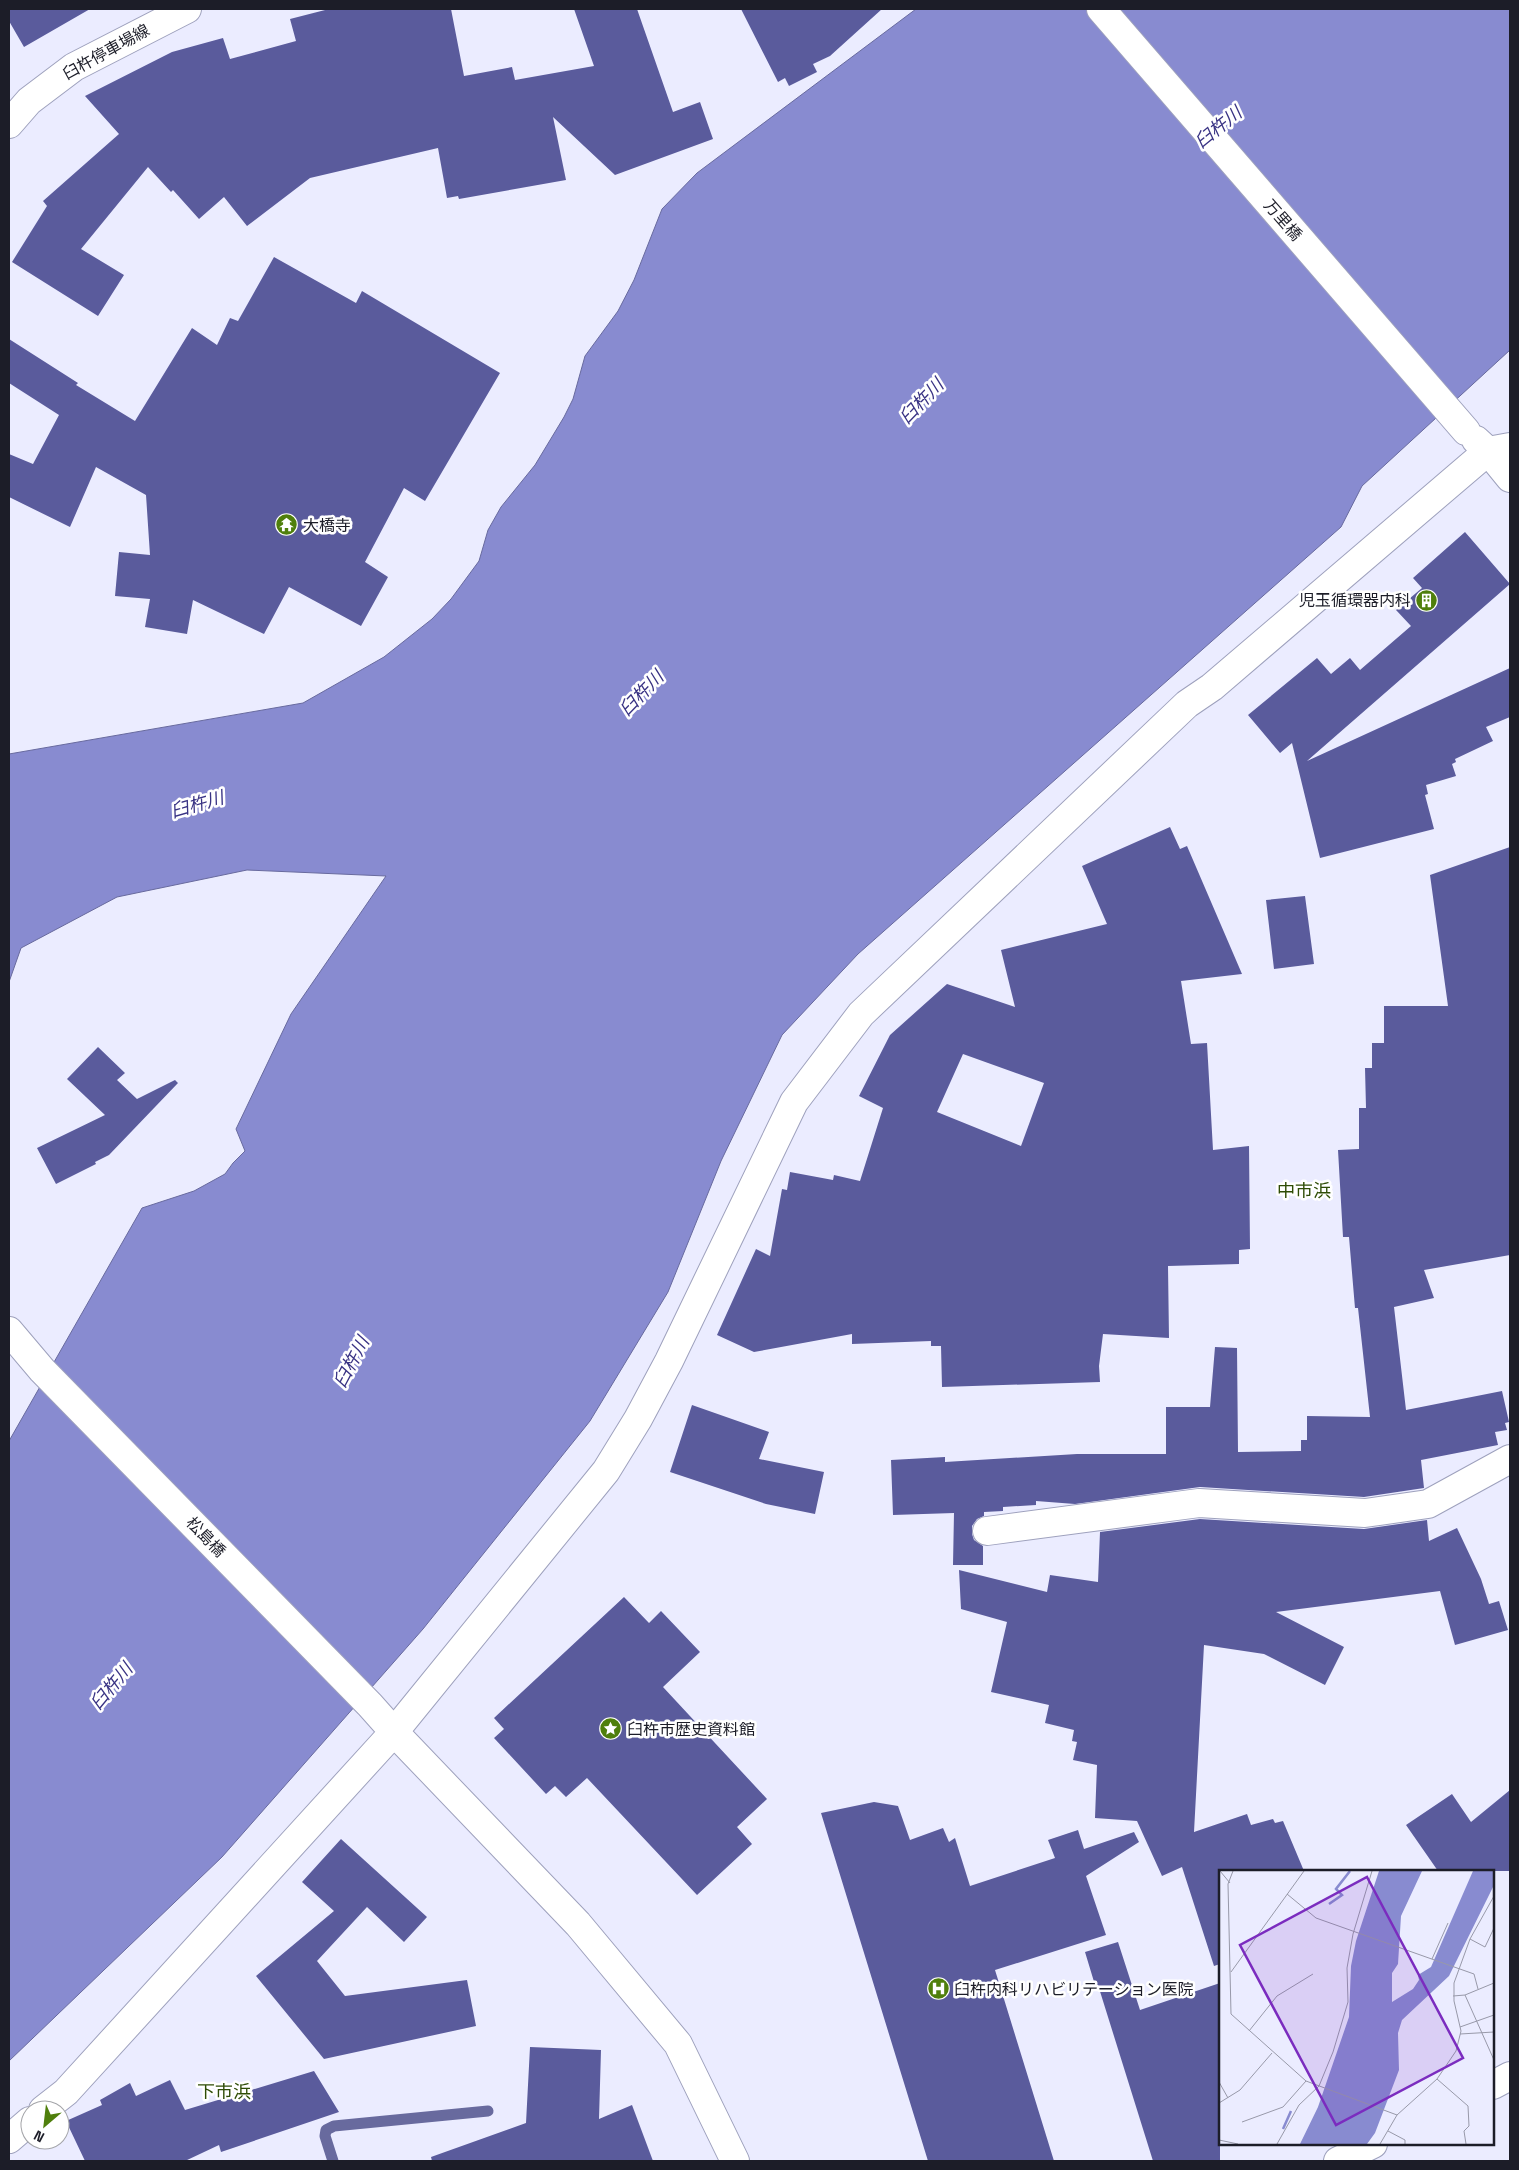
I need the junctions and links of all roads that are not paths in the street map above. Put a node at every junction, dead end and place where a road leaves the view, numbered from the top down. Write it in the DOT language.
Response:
graph roads {
  1 [pos="187,9"];
  2 [pos="1101,9"];
  3 [pos="9,124"];
  4 [pos="1499,449"];
  5 [pos="1510,478"];
  6 [pos="9,1331"];
  7 [pos="1510,1459"];
  8 [pos="987,1531"];
  9 [pos="394,1732"];
  10 [pos="1510,2076"];
  11 [pos="1494,2084"];
  12 [pos="56,2100"];
  13 [pos="20,2130"];
  14 [pos="9,2139"];
  15 [pos="1371,2145"];
  16 [pos="735,2161"];
  17 [pos="1338,2161"];
  1 -- 3 [label="street, 臼杵停車場線"];
  2 -- 4 [label="street, 万里橋"];
  4 -- 5 [label="street, 万里橋"];
  4 -- 9 [label="street"];
  6 -- 9 [label="street, 松島橋"];
  7 -- 8 [label="street"];
  9 -- 12 [label="street"];
  9 -- 16 [label="street, 松島橋"];
  10 -- 11 [label="street"];
  13 -- 14 [label="street"];
  15 -- 17 [label="street"];
}
